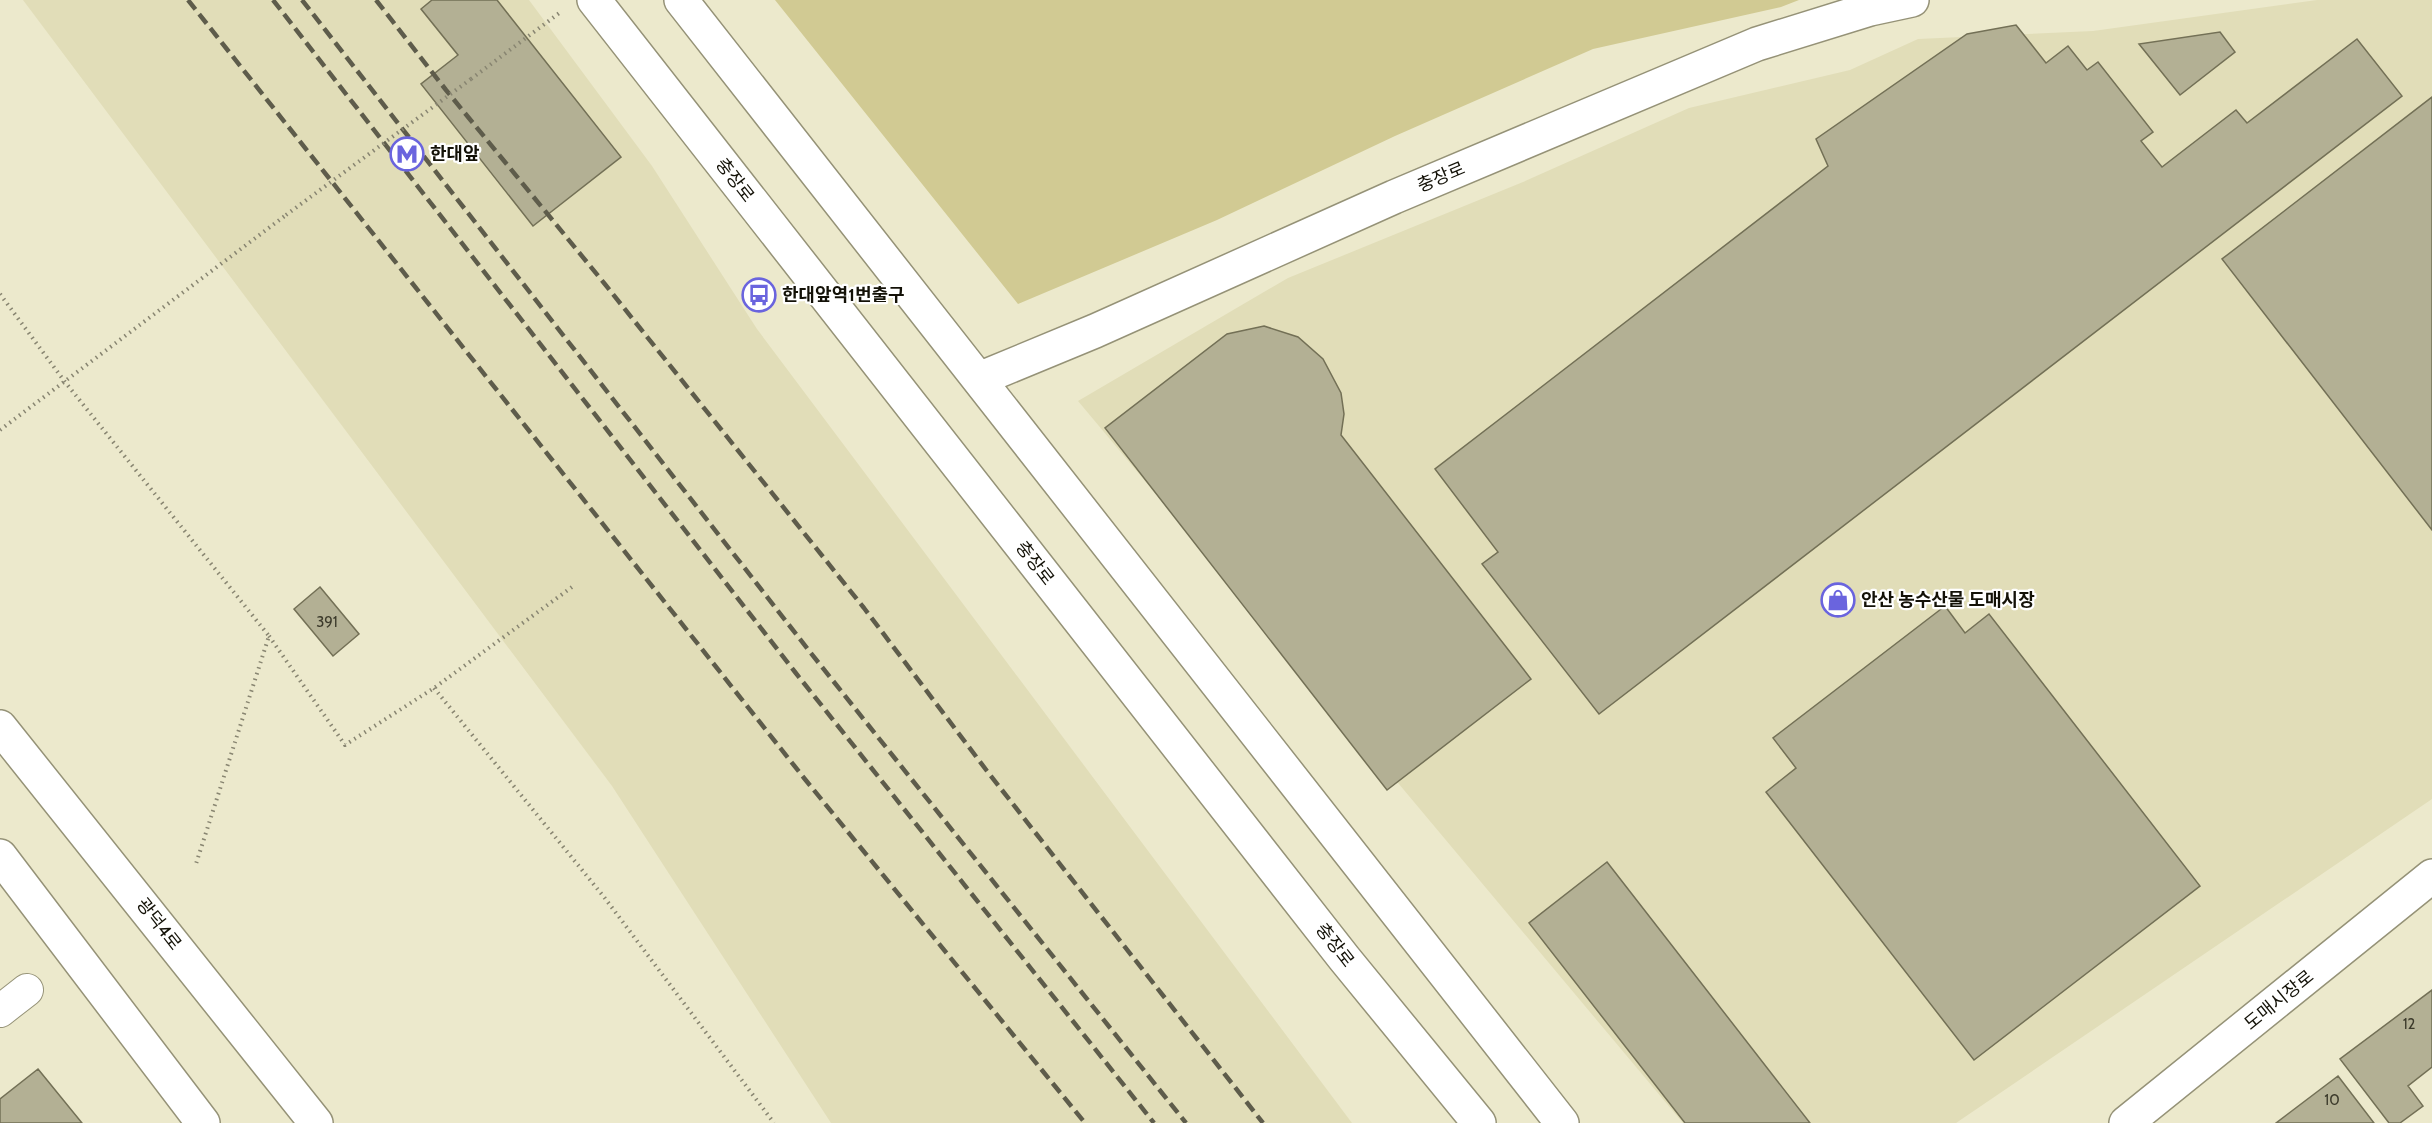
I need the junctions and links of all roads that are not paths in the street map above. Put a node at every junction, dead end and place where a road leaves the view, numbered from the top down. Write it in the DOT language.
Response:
graph roads {
  1 [pos="681,0"];
  2 [pos="1912,0"];
  3 [pos="580,4"];
  4 [pos="979,378"];
  5 [pos="0,727"];
  6 [pos="0,856"];
  7 [pos="2432,876"];
  8 [pos="27,990"];
  9 [pos="0,1011"];
  10 [pos="203,1123"];
  11 [pos="316,1123"];
  12 [pos="1479,1123"];
  13 [pos="1562,1123"];
  14 [pos="2126,1123"];
  1 -- 4 [label="street"];
  2 -- 4 [label="street, 충장로"];
  3 -- 12 [label="street, 충장로"];
  4 -- 13 [label="street"];
  5 -- 11 [label="street, 광덕4로"];
  6 -- 10 [label="street"];
  7 -- 14 [label="street, 도매시장로"];
  8 -- 9 [label="street"];
}
